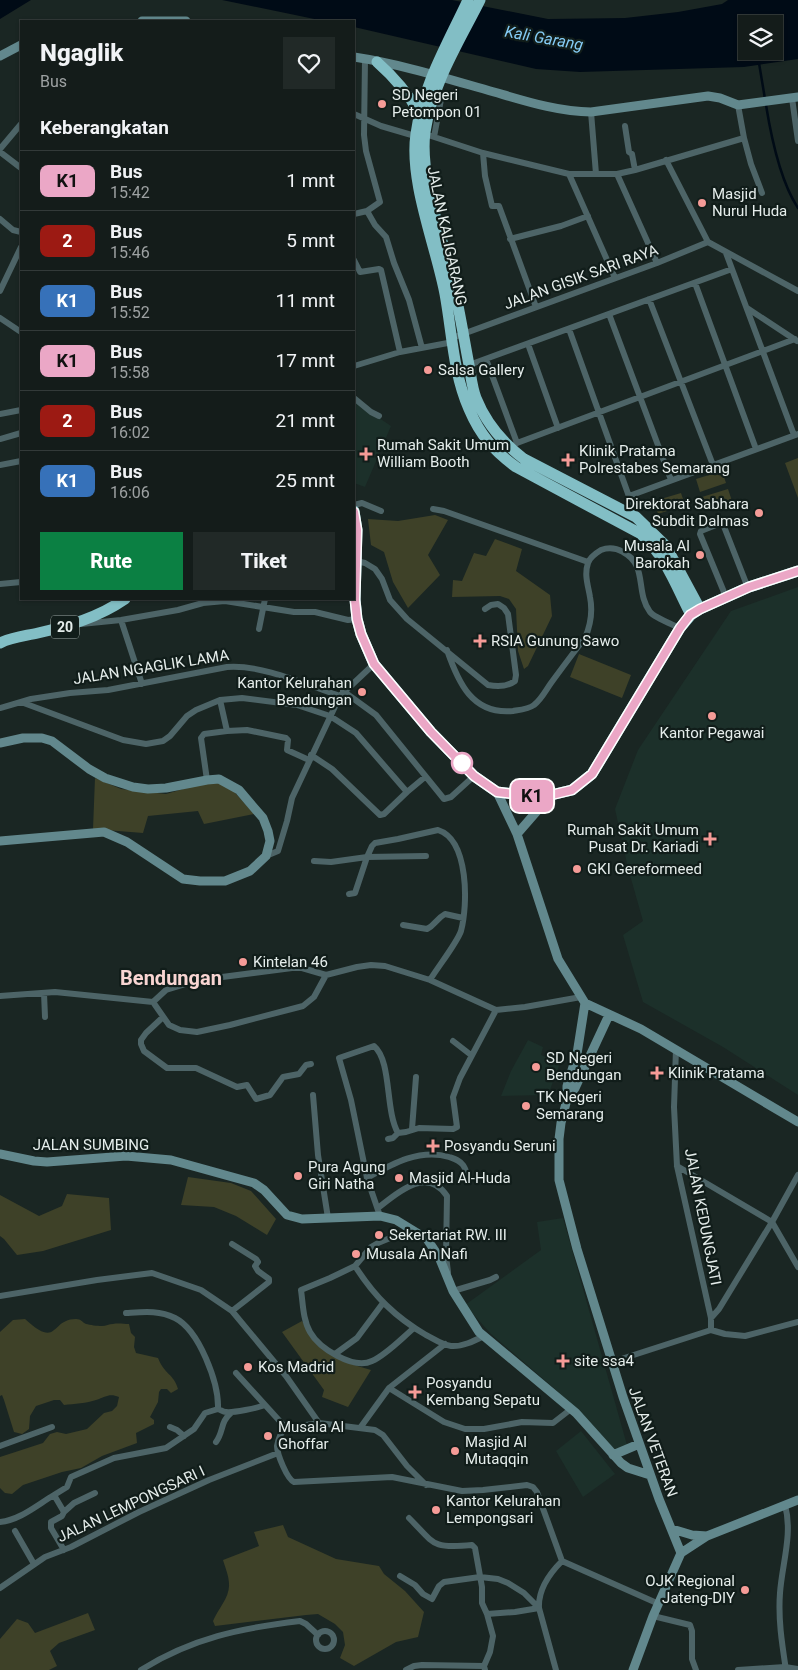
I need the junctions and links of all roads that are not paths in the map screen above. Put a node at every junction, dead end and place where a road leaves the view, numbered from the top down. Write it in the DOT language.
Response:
graph roads {
  1 [pos="468,0"];
  2 [pos="480,0"];
  3 [pos="20,46"];
  4 [pos="0,56"];
  5 [pos="355,57"];
  6 [pos="364,59"];
  7 [pos="377,62"];
  8 [pos="438,73"];
  9 [pos="442,94"];
  10 [pos="791,98"];
  11 [pos="741,105"];
  12 [pos="591,112"];
  13 [pos="419,113"];
  14 [pos="355,114"];
  15 [pos="364,118"];
  16 [pos="20,125"];
  17 [pos="625,126"];
  18 [pos="425,136"];
  19 [pos="744,138"];
  20 [pos="798,141"];
  21 [pos="0,150"];
  22 [pos="483,153"];
  23 [pos="666,160"];
  24 [pos="20,167"];
  25 [pos="635,170"];
  26 [pos="569,174"];
  27 [pos="596,174"];
  28 [pos="617,174"];
  29 [pos="762,193"];
  30 [pos="367,211"];
  31 [pos="355,214"];
  32 [pos="588,216"];
  33 [pos="0,220"];
  34 [pos="20,232"];
  35 [pos="510,239"];
  36 [pos="708,242"];
  37 [pos="20,249"];
  38 [pos="726,252"];
  39 [pos="355,262"];
  40 [pos="656,263"];
  41 [pos="732,269"];
  42 [pos="615,278"];
  43 [pos="695,283"];
  44 [pos="798,291"];
  45 [pos="0,292"];
  46 [pos="649,299"];
  47 [pos="536,307"];
  48 [pos="747,308"];
  49 [pos="609,314"];
  50 [pos="0,318"];
  51 [pos="568,329"];
  52 [pos="20,331"];
  53 [pos="456,338"];
  54 [pos="796,340"];
  55 [pos="528,344"];
  56 [pos="422,348"];
  57 [pos="763,351"];
  58 [pos="400,352"];
  59 [pos="486,359"];
  60 [pos="469,365"];
  61 [pos="726,365"];
  62 [pos="355,366"];
  63 [pos="681,382"];
  64 [pos="640,397"];
  65 [pos="355,399"];
  66 [pos="20,410"];
  67 [pos="599,413"];
  68 [pos="0,414"];
  69 [pos="379,416"];
  70 [pos="558,428"];
  71 [pos="20,433"];
  72 [pos="796,435"];
  73 [pos="0,439"];
  74 [pos="513,446"];
  75 [pos="756,449"];
  76 [pos="20,461"];
  77 [pos="0,465"];
  78 [pos="713,465"];
  79 [pos="671,480"];
  80 [pos="564,486"];
  81 [pos="628,496"];
  82 [pos="355,505"];
  83 [pos="433,509"];
  84 [pos="381,511"];
  85 [pos="636,517"];
  86 [pos="355,518"];
  87 [pos="356,561"];
  88 [pos="588,562"];
  89 [pos="798,571"];
  90 [pos="20,582"];
  91 [pos="0,584"];
  92 [pos="748,588"];
  93 [pos="726,597"];
  94 [pos="124,600"];
  95 [pos="265,602"];
  96 [pos="485,609"];
  97 [pos="695,612"];
  98 [pos="357,619"];
  99 [pos="121,620"];
  100 [pos="75,625"];
  101 [pos="259,628"];
  102 [pos="680,628"];
  103 [pos="0,643"];
  104 [pos="447,650"];
  105 [pos="374,664"];
  106 [pos="142,684"];
  107 [pos="342,694"];
  108 [pos="220,700"];
  109 [pos="21,702"];
  110 [pos="0,708"];
  111 [pos="330,716"];
  112 [pos="227,731"];
  113 [pos="0,743"];
  114 [pos="310,758"];
  115 [pos="474,776"];
  116 [pos="425,777"];
  117 [pos="207,780"];
  118 [pos="407,792"];
  119 [pos="497,792"];
  120 [pos="551,795"];
  121 [pos="517,834"];
  122 [pos="0,842"];
  123 [pos="266,856"];
  124 [pos="426,856"];
  125 [pos="367,857"];
  126 [pos="314,861"];
  127 [pos="349,894"];
  128 [pos="463,918"];
  129 [pos="403,925"];
  130 [pos="326,975"];
  131 [pos="430,980"];
  132 [pos="44,993"];
  133 [pos="0,996"];
  134 [pos="583,1000"];
  135 [pos="153,1002"];
  136 [pos="496,1010"];
  137 [pos="609,1015"];
  138 [pos="45,1017"];
  139 [pos="163,1017"];
  140 [pos="453,1042"];
  141 [pos="676,1049"];
  142 [pos="472,1055"];
  143 [pos="311,1064"];
  144 [pos="416,1077"];
  145 [pos="313,1096"];
  146 [pos="567,1099"];
  147 [pos="798,1122"];
  148 [pos="412,1129"];
  149 [pos="398,1133"];
  150 [pos="388,1139"];
  151 [pos="0,1154"];
  152 [pos="677,1166"];
  153 [pos="798,1174"];
  154 [pos="367,1178"];
  155 [pos="469,1179"];
  156 [pos="379,1212"];
  157 [pos="328,1218"];
  158 [pos="772,1222"];
  159 [pos="412,1229"];
  160 [pos="232,1244"];
  161 [pos="355,1266"];
  162 [pos="798,1267"];
  163 [pos="496,1277"];
  164 [pos="451,1287"];
  165 [pos="0,1296"];
  166 [pos="383,1303"];
  167 [pos="232,1311"];
  168 [pos="126,1313"];
  169 [pos="710,1318"];
  170 [pos="798,1322"];
  171 [pos="414,1328"];
  172 [pos="711,1330"];
  173 [pos="484,1336"];
  174 [pos="445,1344"];
  175 [pos="335,1354"];
  176 [pos="612,1362"];
  177 [pos="236,1373"];
  178 [pos="389,1388"];
  179 [pos="264,1405"];
  180 [pos="218,1409"];
  181 [pos="571,1409"];
  182 [pos="232,1412"];
  183 [pos="319,1423"];
  184 [pos="52,1427"];
  185 [pos="170,1427"];
  186 [pos="286,1428"];
  187 [pos="360,1428"];
  188 [pos="184,1436"];
  189 [pos="216,1442"];
  190 [pos="639,1444"];
  191 [pos="0,1446"];
  192 [pos="278,1453"];
  193 [pos="613,1455"];
  194 [pos="650,1475"];
  195 [pos="426,1485"];
  196 [pos="95,1493"];
  197 [pos="54,1494"];
  198 [pos="798,1500"];
  199 [pos="785,1506"];
  200 [pos="64,1512"];
  201 [pos="409,1518"];
  202 [pos="0,1522"];
  203 [pos="672,1529"];
  204 [pos="15,1531"];
  205 [pos="707,1536"];
  206 [pos="64,1550"];
  207 [pos="681,1553"];
  208 [pos="562,1561"];
  209 [pos="34,1564"];
  210 [pos="400,1576"];
  211 [pos="480,1577"];
  212 [pos="0,1588"];
  213 [pos="659,1604"];
  214 [pos="539,1608"];
  215 [pos="487,1614"];
  216 [pos="653,1616"];
  217 [pos="318,1635"];
  218 [pos="485,1668"];
  219 [pos="759,1669"];
  220 [pos="786,1669"];
  221 [pos="798,1669"];
  222 [pos="141,1670"];
  223 [pos="406,1670"];
  224 [pos="556,1670"];
  225 [pos="634,1670"];
  226 [pos="696,1670"];
  227 [pos="738,1670"];
  1 -- 8 [label="highway, JALAN KALIGARANG"];
  2 -- 8 [label="highway, JALAN KALIGARANG"];
  3 -- 4 [label="street"];
  5 -- 6 [label="street"];
  6 -- 7 [label="street"];
  6 -- 15 [label="street"];
  7 -- 8 [label="street"];
  7 -- 13 [label="highway"];
  8 -- 12 [label="street"];
  8 -- 13 [label="highway, JALAN KALIGARANG"];
  8 -- 18 [label="highway, JALAN KALIGARANG"];
  9 -- 18 [label="street"];
  10 -- 11 [label="street"];
  10 -- 20 [label="street"];
  11 -- 12 [label="street"];
  11 -- 19 [label="street"];
  12 -- 27 [label="street"];
  13 -- 18 [label="highway, JALAN KALIGARANG"];
  14 -- 15 [label="street"];
  15 -- 18 [label="street"];
  15 -- 30 [label="street"];
  16 -- 21 [label="street"];
  17 -- 25 [label="street"];
  18 -- 22 [label="street"];
  18 -- 53 [label="highway, JALAN KALIGARANG"];
  19 -- 23 [label="street"];
  19 -- 29 [label="street"];
  21 -- 24 [label="street"];
  22 -- 26 [label="street"];
  22 -- 35 [label="street"];
  23 -- 25 [label="street"];
  23 -- 36 [label="street"];
  25 -- 28 [label="street"];
  26 -- 27 [label="street"];
  26 -- 32 [label="street"];
  27 -- 28 [label="street"];
  28 -- 40 [label="street"];
  30 -- 31 [label="street"];
  30 -- 56 [label="street"];
  32 -- 35 [label="street"];
  32 -- 42 [label="street"];
  33 -- 34 [label="street"];
  35 -- 47 [label="street"];
  36 -- 38 [label="street"];
  36 -- 40 [label="street, JALAN GISIK SARI RAYA"];
  37 -- 45 [label="street"];
  38 -- 41 [label="street"];
  38 -- 44 [label="street"];
  39 -- 58 [label="street"];
  40 -- 42 [label="street, JALAN GISIK SARI RAYA"];
  41 -- 43 [label="street"];
  41 -- 48 [label="street"];
  42 -- 47 [label="street, JALAN GISIK SARI RAYA"];
  43 -- 46 [label="street"];
  43 -- 61 [label="street"];
  46 -- 49 [label="street"];
  46 -- 63 [label="street"];
  47 -- 53 [label="street, JALAN GISIK SARI RAYA"];
  48 -- 54 [label="street"];
  48 -- 57 [label="street"];
  49 -- 51 [label="street"];
  49 -- 64 [label="street"];
  50 -- 52 [label="street"];
  51 -- 55 [label="street"];
  51 -- 67 [label="street"];
  53 -- 56 [label="street, JALAN GISIK SARI RAYA"];
  53 -- 60 [label="highway, JALAN KALIGARANG"];
  53 -- 80 [label="highway, JALAN KALIGARANG"];
  54 -- 57 [label="street"];
  55 -- 59 [label="street"];
  55 -- 70 [label="street"];
  56 -- 58 [label="street, JALAN GISIK SARI RAYA"];
  57 -- 61 [label="street"];
  57 -- 72 [label="street"];
  58 -- 62 [label="street, JALAN GISIK SARI RAYA"];
  59 -- 60 [label="street"];
  59 -- 74 [label="street"];
  60 -- 74 [label="highway, JALAN KALIGARANG"];
  61 -- 63 [label="street"];
  61 -- 75 [label="street"];
  63 -- 64 [label="street"];
  63 -- 78 [label="street"];
  64 -- 67 [label="street"];
  64 -- 79 [label="street"];
  65 -- 69 [label="street"];
  66 -- 68 [label="street"];
  67 -- 70 [label="street"];
  67 -- 81 [label="street"];
  70 -- 74 [label="street"];
  71 -- 73 [label="street"];
  72 -- 75 [label="street"];
  74 -- 80 [label="highway, JALAN KALIGARANG"];
  75 -- 78 [label="street"];
  76 -- 77 [label="street"];
  78 -- 79 [label="street"];
  79 -- 81 [label="street"];
  80 -- 85 [label="highway, JALAN KALIGARANG"];
  80 -- 97 [label="highway, JALAN KALIGARANG"];
  81 -- 85 [label="street"];
  82 -- 84 [label="street"];
  83 -- 88 [label="street"];
  85 -- 97 [label="highway, JALAN KALIGARANG"];
  86 -- 87 [label="highway"];
  87 -- 98 [label="highway"];
  87 -- 104 [label="street"];
  88 -- 102 [label="street"];
  88 -- 104 [label="street"];
  89 -- 92 [label="highway"];
  90 -- 91 [label="street"];
  92 -- 93 [label="highway"];
  92 -- 93 [label="street"];
  93 -- 97 [label="highway"];
  94 -- 100 [label="highway, 20"];
  95 -- 98 [label="street"];
  95 -- 99 [label="street"];
  95 -- 101 [label="street"];
  96 -- 104 [label="street"];
  97 -- 102 [label="highway"];
  98 -- 105 [label="highway"];
  99 -- 100 [label="street"];
  99 -- 106 [label="street"];
  100 -- 103 [label="highway, 20"];
  102 -- 120 [label="highway"];
  105 -- 107 [label="street"];
  105 -- 115 [label="highway"];
  106 -- 107 [label="street, JALAN NGAGLIK LAMA"];
  106 -- 109 [label="street, JALAN NGAGLIK LAMA"];
  107 -- 111 [label="street"];
  107 -- 116 [label="street, JALAN NGAGLIK LAMA"];
  108 -- 109 [label="street"];
  108 -- 111 [label="street"];
  108 -- 112 [label="street"];
  109 -- 110 [label="street, JALAN NGAGLIK LAMA"];
  111 -- 114 [label="street"];
  111 -- 118 [label="street"];
  112 -- 114 [label="street"];
  112 -- 117 [label="street"];
  113 -- 117 [label="street"];
  114 -- 118 [label="street"];
  114 -- 123 [label="street"];
  115 -- 116 [label="street, JALAN NGAGLIK LAMA"];
  115 -- 119 [label="highway"];
  116 -- 118 [label="street"];
  117 -- 123 [label="street"];
  119 -- 120 [label="highway"];
  119 -- 121 [label="street"];
  120 -- 121 [label="street"];
  121 -- 134 [label="street"];
  122 -- 123 [label="street"];
  124 -- 125 [label="street"];
  125 -- 126 [label="street"];
  125 -- 127 [label="street"];
  125 -- 128 [label="street"];
  128 -- 129 [label="street"];
  128 -- 131 [label="street"];
  130 -- 131 [label="street"];
  130 -- 135 [label="street"];
  130 -- 139 [label="street"];
  131 -- 136 [label="street"];
  132 -- 133 [label="street"];
  132 -- 135 [label="street"];
  132 -- 138 [label="street"];
  134 -- 136 [label="street"];
  134 -- 137 [label="street"];
  134 -- 146 [label="street, JALAN VETERAN"];
  135 -- 139 [label="street"];
  136 -- 142 [label="street"];
  137 -- 141 [label="street"];
  137 -- 146 [label="street, JALAN VETERAN"];
  139 -- 143 [label="street"];
  140 -- 142 [label="street"];
  141 -- 147 [label="street"];
  141 -- 152 [label="street, JALAN KEDUNGJATI"];
  142 -- 148 [label="street"];
  144 -- 148 [label="street"];
  145 -- 157 [label="street"];
  146 -- 176 [label="street, JALAN VETERAN"];
  148 -- 149 [label="street"];
  149 -- 150 [label="street"];
  149 -- 154 [label="street"];
  151 -- 157 [label="street, JALAN SUMBING"];
  152 -- 158 [label="street"];
  152 -- 169 [label="street, JALAN KEDUNGJATI"];
  153 -- 158 [label="street"];
  154 -- 155 [label="street"];
  154 -- 156 [label="street"];
  156 -- 157 [label="street, JALAN SUMBING"];
  156 -- 159 [label="street, JALAN SUMBING"];
  156 -- 164 [label="street"];
  158 -- 162 [label="street"];
  158 -- 169 [label="street"];
  159 -- 161 [label="street"];
  159 -- 164 [label="street, JALAN SUMBING"];
  160 -- 167 [label="street"];
  161 -- 166 [label="street"];
  161 -- 175 [label="street"];
  163 -- 164 [label="street"];
  164 -- 173 [label="street, JALAN SUMBING"];
  165 -- 167 [label="street"];
  166 -- 171 [label="street"];
  166 -- 175 [label="street"];
  167 -- 183 [label="street"];
  168 -- 180 [label="street"];
  169 -- 172 [label="street, JALAN KEDUNGJATI"];
  170 -- 172 [label="street"];
  171 -- 174 [label="street"];
  171 -- 175 [label="street"];
  172 -- 176 [label="street"];
  173 -- 174 [label="street"];
  173 -- 181 [label="street, JALAN SUMBING"];
  174 -- 178 [label="street"];
  176 -- 190 [label="street, JALAN VETERAN"];
  177 -- 179 [label="street"];
  178 -- 181 [label="street"];
  178 -- 187 [label="street"];
  179 -- 182 [label="street"];
  179 -- 186 [label="street"];
  180 -- 182 [label="street"];
  180 -- 188 [label="street"];
  181 -- 193 [label="street, JALAN SUMBING"];
  182 -- 189 [label="street"];
  183 -- 186 [label="street"];
  183 -- 187 [label="street"];
  184 -- 191 [label="street"];
  185 -- 188 [label="street"];
  186 -- 192 [label="street"];
  187 -- 195 [label="street"];
  188 -- 197 [label="street"];
  190 -- 193 [label="street"];
  190 -- 194 [label="street, JALAN VETERAN"];
  192 -- 195 [label="street"];
  192 -- 206 [label="street, JALAN LEMPONGSARI I"];
  193 -- 194 [label="street, JALAN SUMBING"];
  194 -- 203 [label="street, JALAN VETERAN"];
  195 -- 208 [label="street"];
  196 -- 200 [label="street"];
  197 -- 200 [label="street"];
  197 -- 202 [label="street"];
  198 -- 199 [label="street"];
  199 -- 205 [label="street"];
  199 -- 220 [label="street"];
  200 -- 206 [label="street"];
  201 -- 211 [label="street"];
  203 -- 205 [label="street"];
  203 -- 207 [label="street, JALAN VETERAN"];
  204 -- 209 [label="street"];
  205 -- 207 [label="street"];
  206 -- 209 [label="street, JALAN LEMPONGSARI I"];
  207 -- 213 [label="street"];
  208 -- 213 [label="street"];
  208 -- 214 [label="street"];
  209 -- 212 [label="street, JALAN LEMPONGSARI I"];
  210 -- 211 [label="street"];
  211 -- 214 [label="street"];
  211 -- 215 [label="street"];
  213 -- 216 [label="street"];
  214 -- 215 [label="street"];
  214 -- 224 [label="street"];
  215 -- 218 [label="street"];
  216 -- 225 [label="street"];
  216 -- 226 [label="street"];
  217 -- 222 [label="street"];
  218 -- 223 [label="street"];
  219 -- 220 [label="street"];
  219 -- 227 [label="street"];
  220 -- 221 [label="street"];
}
